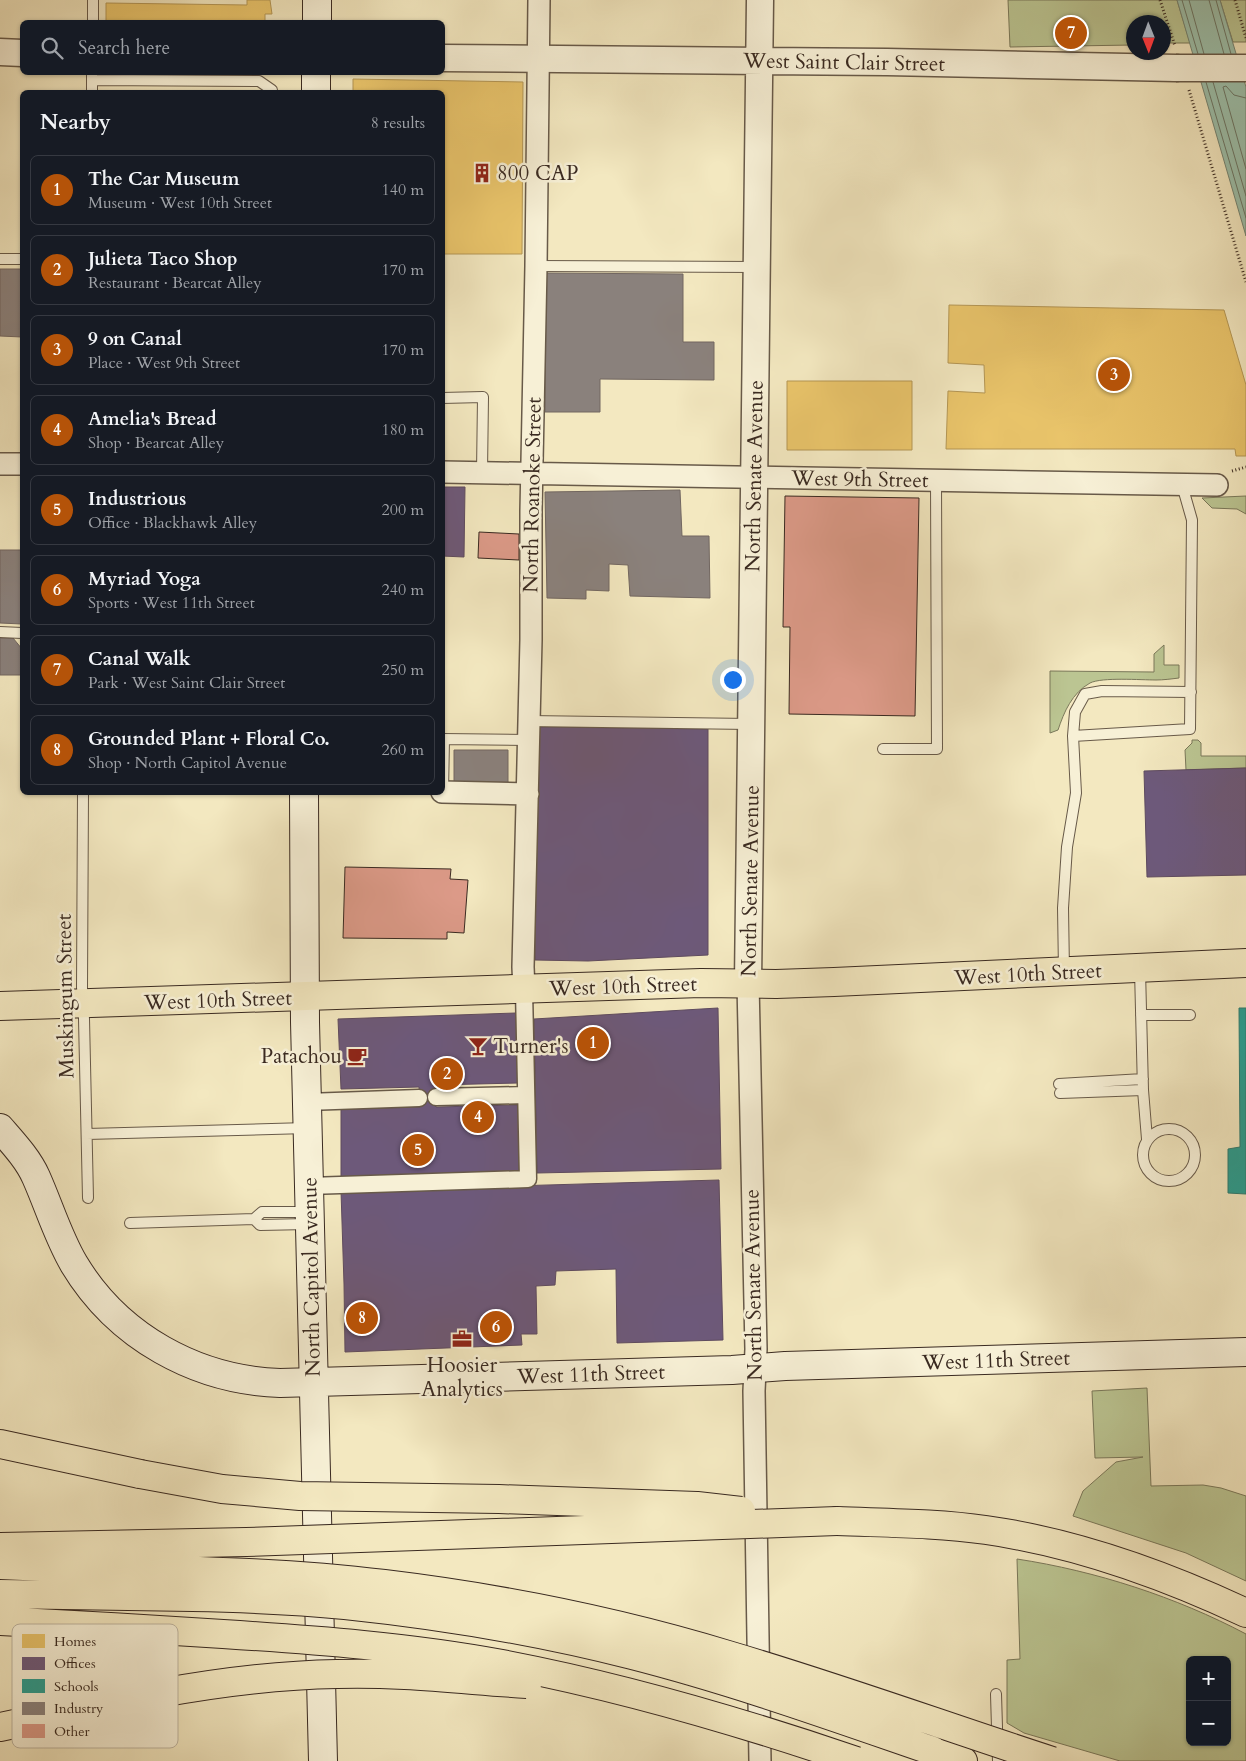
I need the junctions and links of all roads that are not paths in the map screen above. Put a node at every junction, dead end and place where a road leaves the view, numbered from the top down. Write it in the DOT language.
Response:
graph roads {
  1 [pos="93,0"];
  2 [pos="317,0"];
  3 [pos="539,0"];
  4 [pos="760,0"];
  5 [pos="93,20"];
  6 [pos="317,20"];
  7 [pos="0,52"];
  8 [pos="20,53"];
  9 [pos="445,58"];
  10 [pos="538,59"];
  11 [pos="760,62"];
  12 [pos="1246,68"];
  13 [pos="316,75"];
  14 [pos="92,76"];
  15 [pos="92,90"];
  16 [pos="272,90"];
  17 [pos="316,90"];
  18 [pos="0,259"];
  19 [pos="20,259"];
  20 [pos="536,266"];
  21 [pos="757,267"];
  22 [pos="445,398"];
  23 [pos="0,464"];
  24 [pos="20,464"];
  25 [pos="445,472"];
  26 [pos="482,472"];
  27 [pos="532,474"];
  28 [pos="755,477"];
  29 [pos="1225,478"];
  30 [pos="936,480"];
  31 [pos="1182,485"];
  32 [pos="0,632"];
  33 [pos="20,632"];
  34 [pos="1191,692"];
  35 [pos="752,724"];
  36 [pos="528,731"];
  37 [pos="1073,736"];
  38 [pos="445,738"];
  39 [pos="883,749"];
  40 [pos="445,792"];
  41 [pos="528,794"];
  42 [pos="83,795"];
  43 [pos="304,795"];
  44 [pos="1246,964"];
  45 [pos="1140,969"];
  46 [pos="1064,972"];
  47 [pos="748,983"];
  48 [pos="524,990"];
  49 [pos="305,997"];
  50 [pos="83,1004"];
  51 [pos="0,1006"];
  52 [pos="1141,1015"];
  53 [pos="1190,1015"];
  54 [pos="1143,1084"];
  55 [pos="1059,1089"];
  56 [pos="526,1095"];
  57 [pos="436,1097"];
  58 [pos="419,1098"];
  59 [pos="307,1115"];
  60 [pos="0,1128"];
  61 [pos="87,1134"];
  62 [pos="1147,1139"];
  63 [pos="88,1198"];
  64 [pos="310,1207"];
  65 [pos="130,1223"];
  66 [pos="1246,1352"];
  67 [pos="755,1368"];
  68 [pos="313,1382"];
  69 [pos="0,1444"];
  70 [pos="837,1521"];
  71 [pos="0,1547"];
  72 [pos="0,1565"];
  73 [pos="0,1594"];
  74 [pos="1246,1613"];
  75 [pos="0,1621"];
  76 [pos="60,1624"];
  77 [pos="178,1631"];
  78 [pos="178,1690"];
  79 [pos="634,1692"];
  80 [pos="996,1694"];
  81 [pos="323,1761"];
  82 [pos="760,1761"];
  83 [pos="856,1761"];
  84 [pos="963,1761"];
  85 [pos="998,1761"];
  86 [pos="1052,1761"];
  1 -- 5 [label="lane"];
  2 -- 6 [label="main road"];
  3 -- 10 [label="street, North Roanoke Street"];
  4 -- 11 [label="street, North Senate Avenue"];
  7 -- 8 [label="street"];
  9 -- 10 [label="street, West Saint Clair Street"];
  10 -- 11 [label="street, West Saint Clair Street"];
  10 -- 20 [label="street, North Roanoke Street"];
  11 -- 12 [label="street, West Saint Clair Street, bridge"];
  11 -- 21 [label="street, North Senate Avenue"];
  13 -- 17 [label="main road"];
  14 -- 15 [label="lane"];
  14 -- 16 [label="lane"];
  18 -- 19 [label="lane"];
  20 -- 21 [label="lane"];
  20 -- 27 [label="street, North Roanoke Street"];
  21 -- 28 [label="street, North Senate Avenue"];
  22 -- 26 [label="lane"];
  23 -- 24 [label="street"];
  25 -- 26 [label="street, West 9th Street"];
  26 -- 27 [label="street, West 9th Street"];
  27 -- 28 [label="street, West 9th Street"];
  27 -- 36 [label="street, North Roanoke Street"];
  28 -- 30 [label="street, West 9th Street"];
  28 -- 35 [label="street, North Senate Avenue"];
  29 -- 31 [label="street, West 9th Street"];
  30 -- 31 [label="street, West 9th Street"];
  30 -- 39 [label="lane"];
  31 -- 34 [label="lane"];
  32 -- 33 [label="lane"];
  34 -- 37 [label="lane"];
  34 -- 37 [label="lane"];
  35 -- 36 [label="lane"];
  35 -- 47 [label="street, North Senate Avenue"];
  36 -- 38 [label="lane"];
  36 -- 41 [label="street, North Roanoke Street"];
  37 -- 46 [label="lane"];
  40 -- 41 [label="street"];
  41 -- 48 [label="street, North Roanoke Street"];
  42 -- 50 [label="lane, Muskingum Street"];
  43 -- 49 [label="main road, North Capitol Avenue"];
  44 -- 45 [label="main road, West 10th Street"];
  45 -- 46 [label="main road, West 10th Street"];
  45 -- 52 [label="lane"];
  46 -- 47 [label="main road, West 10th Street"];
  47 -- 48 [label="main road, West 10th Street"];
  47 -- 67 [label="street, North Senate Avenue"];
  48 -- 49 [label="main road, West 10th Street"];
  48 -- 56 [label="street"];
  49 -- 50 [label="main road, West 10th Street"];
  49 -- 59 [label="main road, North Capitol Avenue"];
  50 -- 51 [label="main road, West 10th Street"];
  50 -- 61 [label="lane, Muskingum Street"];
  52 -- 53 [label="lane"];
  52 -- 54 [label="lane"];
  54 -- 55 [label="lane"];
  54 -- 62 [label="lane"];
  56 -- 57 [label="street"];
  56 -- 64 [label="street"];
  58 -- 59 [label="street"];
  59 -- 61 [label="lane"];
  59 -- 64 [label="main road, North Capitol Avenue"];
  60 -- 68 [label="main road, West 11th Street"];
  61 -- 63 [label="lane, Muskingum Street"];
  62 -- 62 [label="lane"];
  64 -- 65 [label="lane"];
  64 -- 68 [label="main road, North Capitol Avenue"];
  66 -- 67 [label="main road, West 11th Street"];
  67 -- 68 [label="main road, West 11th Street"];
  67 -- 82 [label="street, North Senate Avenue"];
  68 -- 81 [label="main road, North Capitol Avenue"];
  69 -- 70 [label="main road, bridge"];
  70 -- 71 [label="main road, bridge"];
  70 -- 74 [label="main road"];
  72 -- 86 [label="main road, bridge"];
  73 -- 84 [label="main road, bridge"];
  75 -- 76 [label="main road, bridge"];
  77 -- 79 [label="main road, bridge"];
  78 -- 79 [label="main road, bridge"];
  79 -- 83 [label="main road, bridge"];
  80 -- 85 [label="lane"];
}
